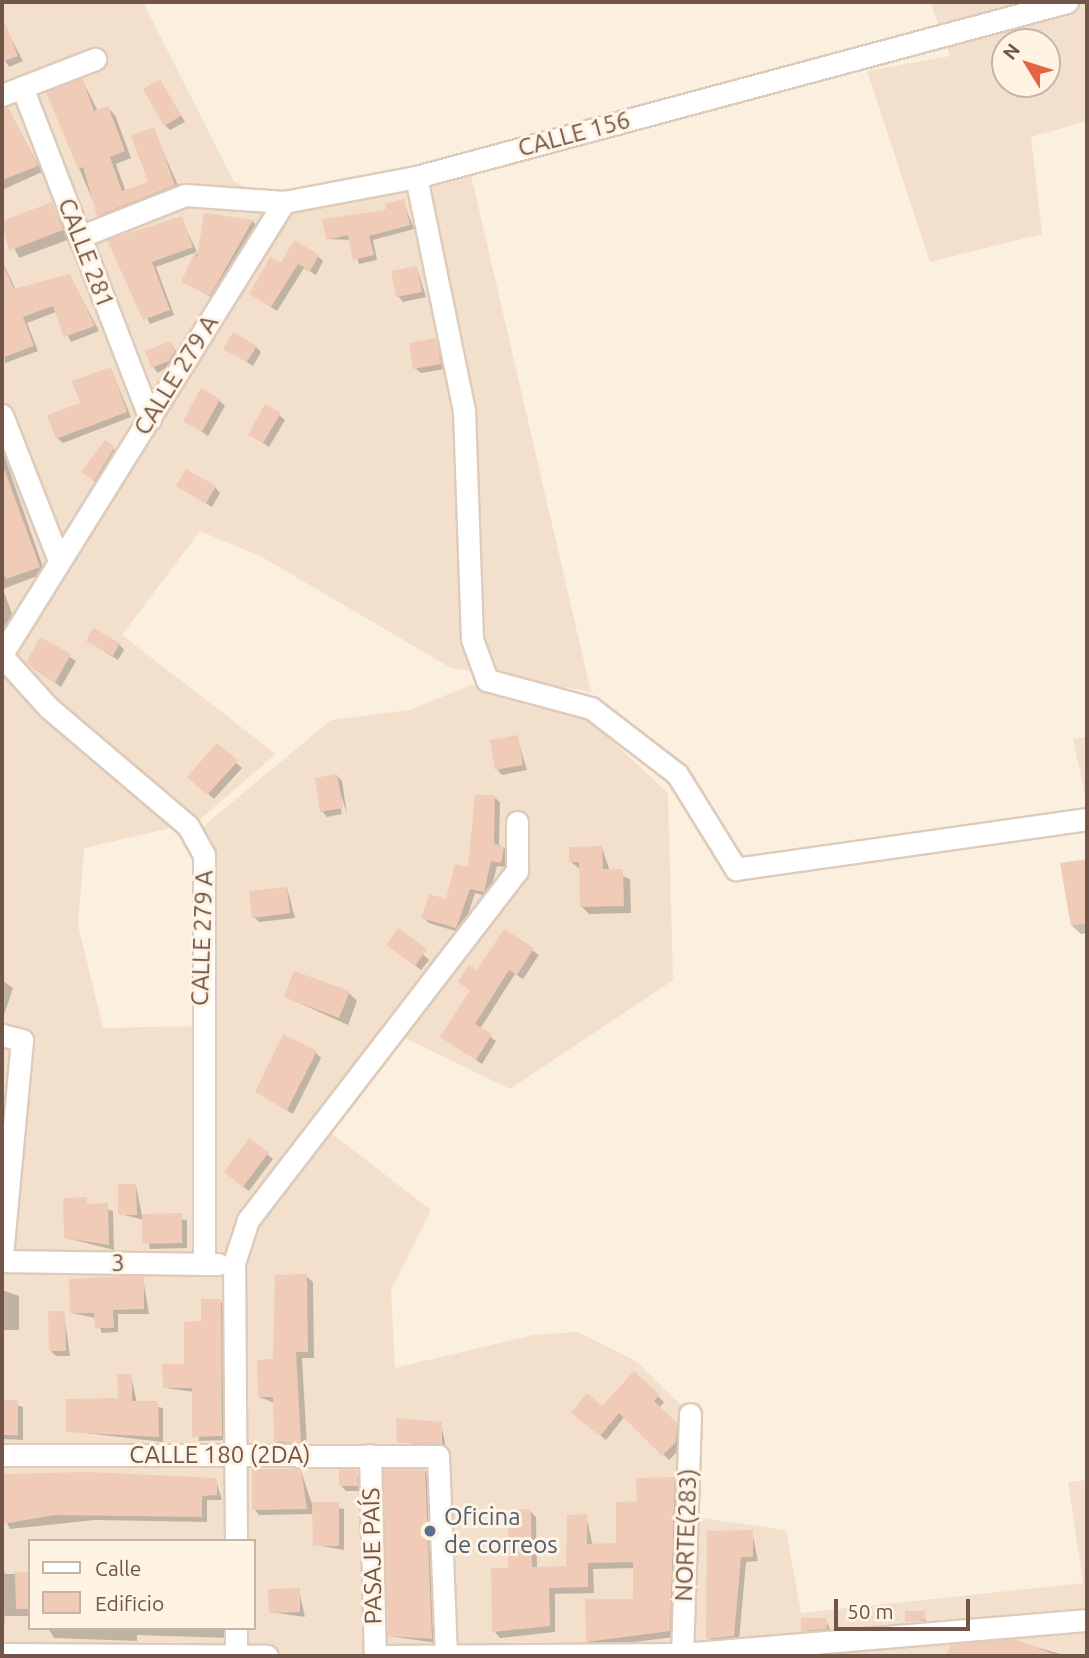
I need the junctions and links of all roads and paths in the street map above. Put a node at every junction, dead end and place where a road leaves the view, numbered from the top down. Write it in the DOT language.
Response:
graph roads {
  1 [pos="1067,2"];
  2 [pos="95,60"];
  3 [pos="12,91"];
  4 [pos="416,177"];
  5 [pos="284,202"];
  6 [pos="79,237"];
  7 [pos="2,415"];
  8 [pos="150,419"];
  9 [pos="58,558"];
  10 [pos="2,655"];
  11 [pos="1087,819"];
  12 [pos="517,822"];
  13 [pos="2,1035"];
  14 [pos="2,1258"];
  15 [pos="234,1263"];
  16 [pos="204,1264"];
  17 [pos="690,1413"];
  18 [pos="236,1454"];
  19 [pos="2,1455"];
  20 [pos="370,1455"];
  21 [pos="236,1539"];
  22 [pos="1087,1620"];
  23 [pos="236,1630"];
  24 [pos="931,1636"];
  25 [pos="2,1654"];
  26 [pos="236,1654"];
  27 [pos="79,1655"];
  28 [pos="682,1655"];
  29 [pos="267,1656"];
  30 [pos="374,1656"];
  31 [pos="383,1656"];
  32 [pos="446,1656"];
  33 [pos="923,1656"];
  1 -- 4 [label="street, CALLE 156"];
  2 -- 3 [label="street"];
  3 -- 6 [label="street, CALLE 281"];
  4 -- 5 [label="street, CALLE 156"];
  4 -- 11 [label="street"];
  5 -- 6 [label="street, CALLE 156"];
  5 -- 8 [label="street, CALLE 279 A"];
  6 -- 8 [label="street, CALLE 281"];
  7 -- 9 [label="street"];
  8 -- 9 [label="street, CALLE 279 A"];
  9 -- 10 [label="street, CALLE 279 A"];
  10 -- 16 [label="street, CALLE 279 A"];
  12 -- 15 [label="street"];
  13 -- 14 [label="street"];
  14 -- 16 [label="street, 3"];
  15 -- 16 [label="street, 3"];
  15 -- 18 [label="street"];
  17 -- 28 [label="street, NORTE(283)"];
  18 -- 19 [label="street, CALLE 180 (2DA)"];
  18 -- 20 [label="street, CALLE 180 (2DA)"];
  18 -- 21 [label="street"];
  20 -- 30 [label="street, PASAJE PAÍS"];
  20 -- 32 [label="street, CALLE 180 (2DA)"];
  22 -- 24 [label="street"];
  23 -- 26 [label="street"];
  24 -- 28 [label="street"];
  24 -- 33 [label="street"];
  25 -- 27 [label="street"];
  26 -- 27 [label="street"];
  26 -- 29 [label="street"];
  28 -- 32 [label="street"];
  31 -- 32 [label="street"];
}
